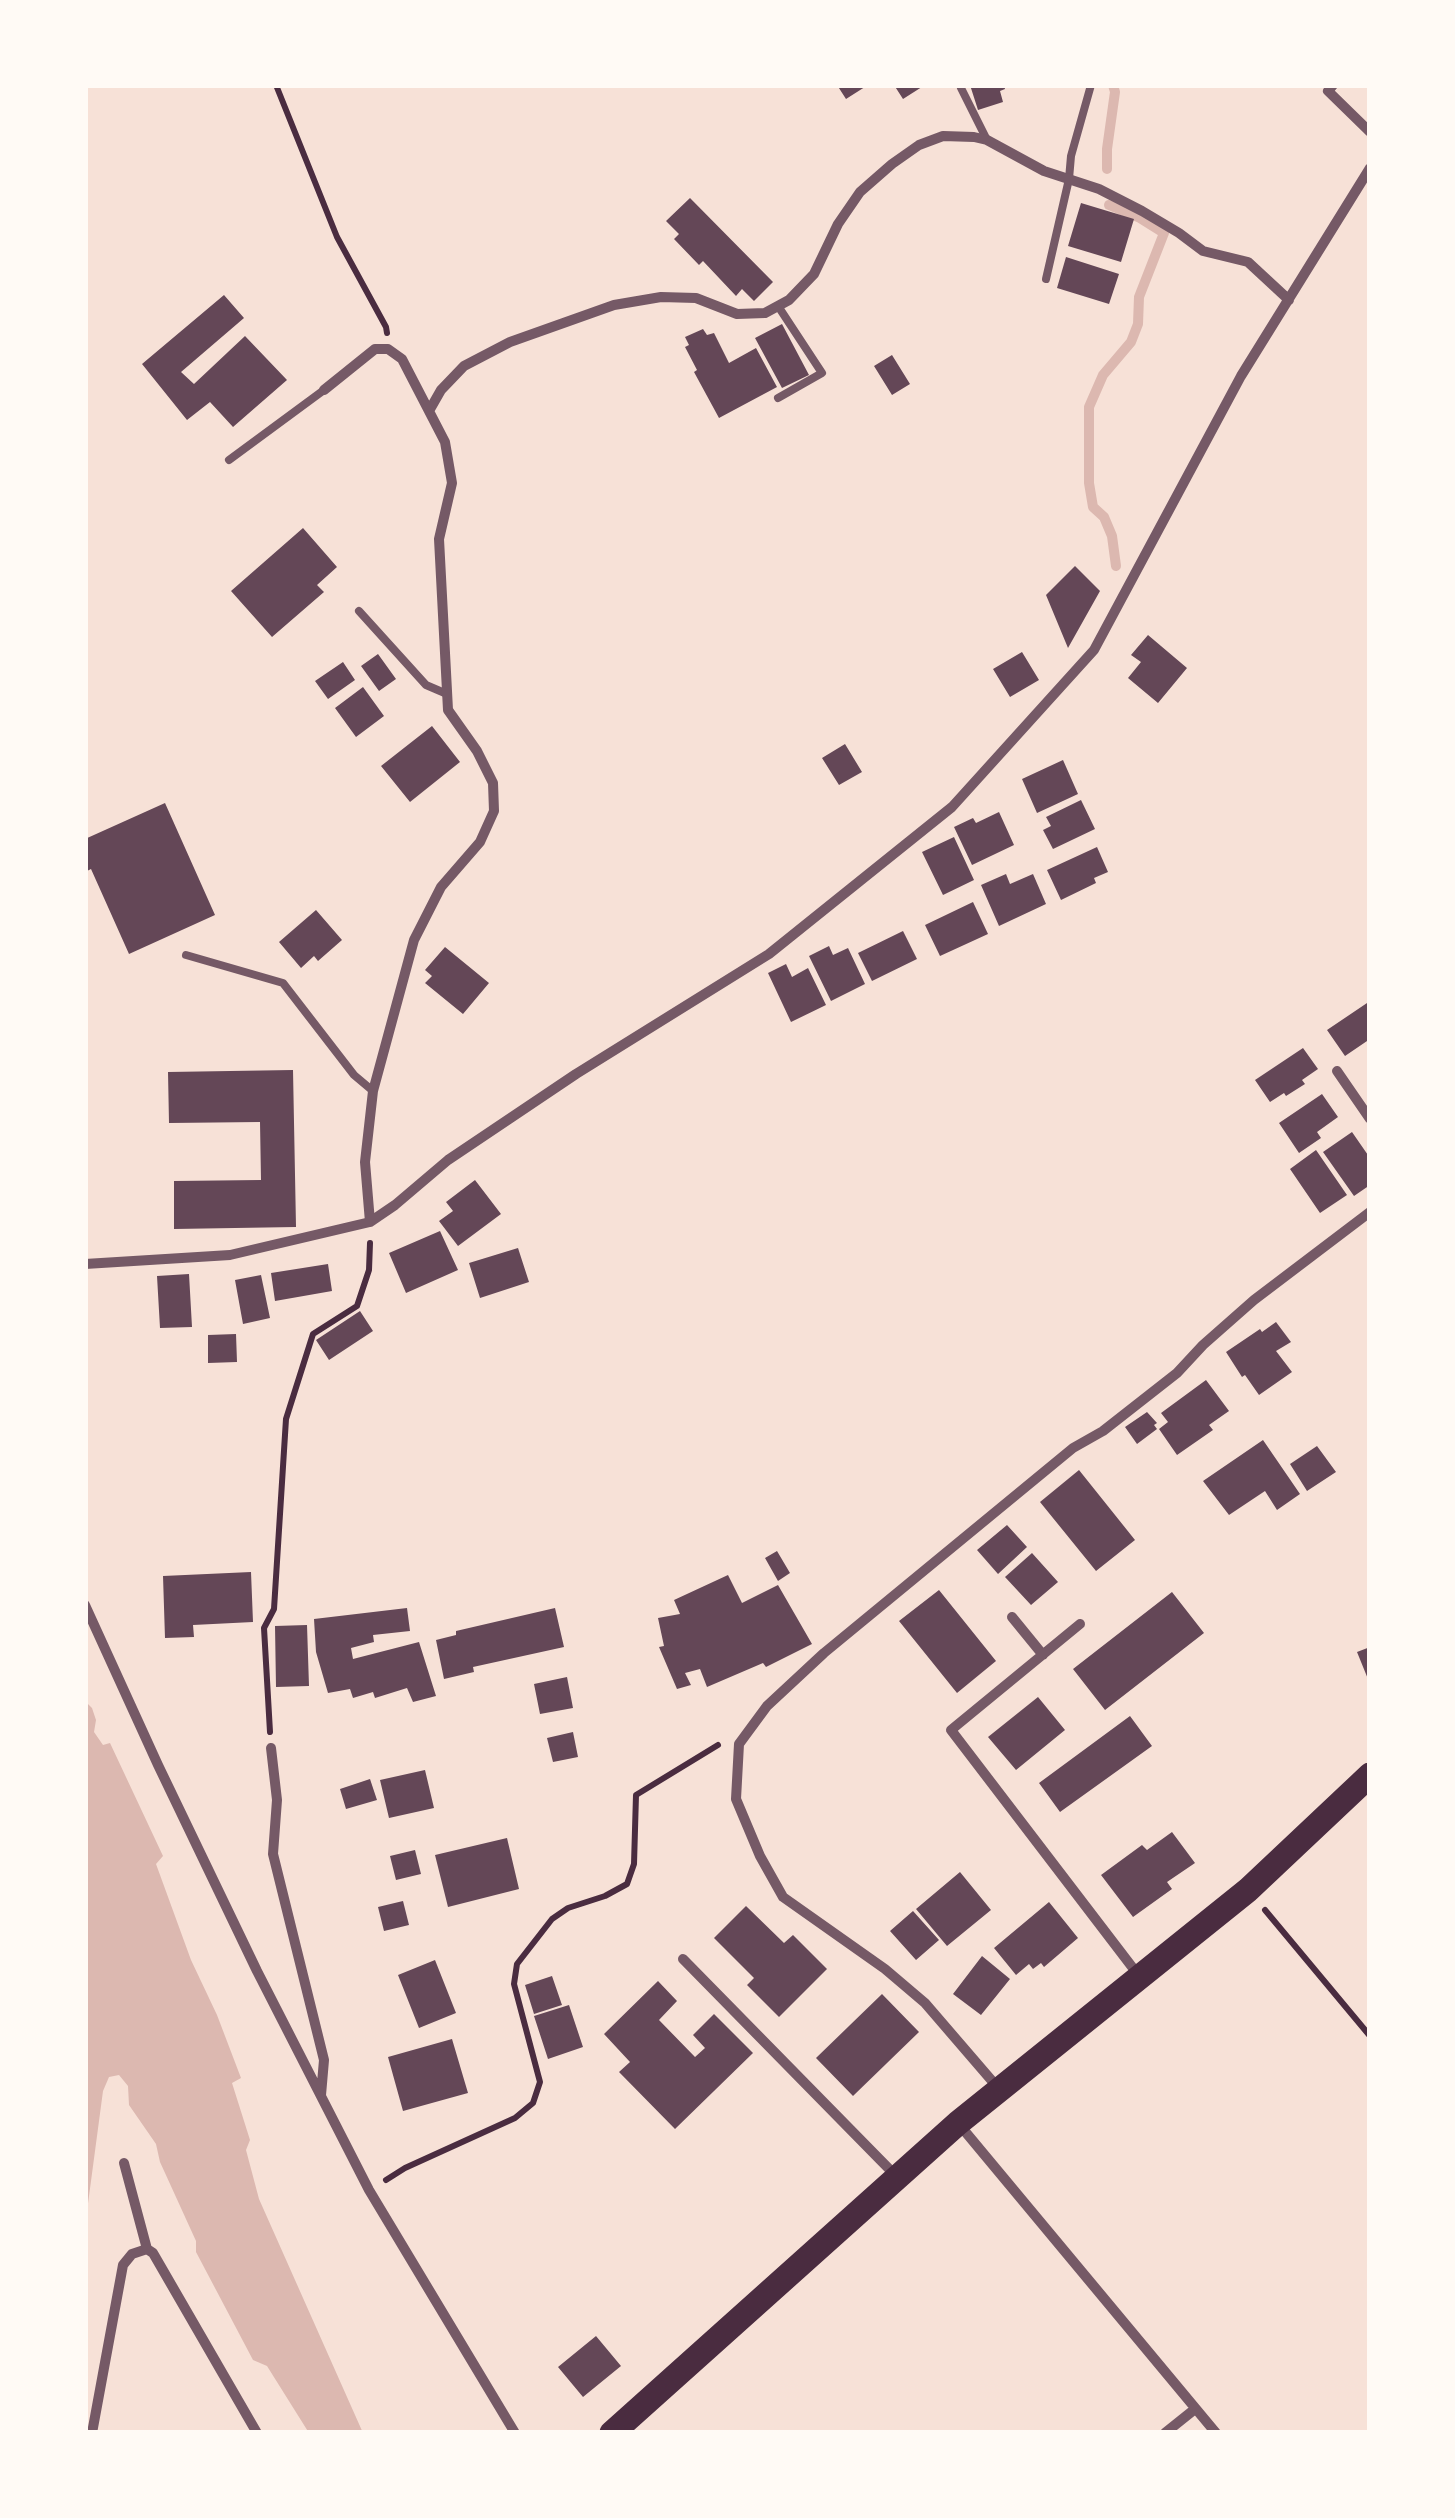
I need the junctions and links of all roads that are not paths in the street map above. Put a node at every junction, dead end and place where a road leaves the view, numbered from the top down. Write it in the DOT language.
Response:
graph roads {
  1 [pos="1091,85"];
  2 [pos="1333,85"];
  3 [pos="961,88"];
  4 [pos="1370,132"];
  5 [pos="987,140"];
  6 [pos="1370,168"];
  7 [pos="1069,178"];
  8 [pos="1046,279"];
  9 [pos="1289,300"];
  10 [pos="778,306"];
  11 [pos="324,390"];
  12 [pos="778,398"];
  13 [pos="430,410"];
  14 [pos="230,460"];
  15 [pos="358,611"];
  16 [pos="447,694"];
  17 [pos="186,954"];
  18 [pos="1337,1071"];
  19 [pos="373,1091"];
  20 [pos="1370,1119"];
  21 [pos="1370,1212"];
  22 [pos="370,1222"];
  23 [pos="85,1264"];
  24 [pos="85,1605"];
  25 [pos="1012,1616"];
  26 [pos="1080,1624"];
  27 [pos="1042,1655"];
  28 [pos="271,1748"];
  29 [pos="1370,1776"];
  30 [pos="684,1959"];
  31 [pos="1140,1977"];
  32 [pos="1000,2090"];
  33 [pos="321,2096"];
  34 [pos="958,2124"];
  35 [pos="124,2163"];
  36 [pos="898,2178"];
  37 [pos="146,2249"];
  38 [pos="1195,2409"];
  39 [pos="92,2433"];
  40 [pos="257,2433"];
  41 [pos="515,2433"];
  42 [pos="612,2433"];
  43 [pos="1165,2433"];
  44 [pos="1216,2433"];
  1 -- 7 [label="lane"];
  2 -- 4 [label="street"];
  3 -- 5 [label="lane"];
  5 -- 7 [label="street"];
  5 -- 10 [label="street"];
  6 -- 9 [label="street"];
  7 -- 8 [label="lane"];
  7 -- 9 [label="street"];
  9 -- 22 [label="street"];
  10 -- 12 [label="lane"];
  10 -- 13 [label="street"];
  11 -- 13 [label="street"];
  11 -- 14 [label="lane"];
  13 -- 16 [label="street"];
  15 -- 16 [label="lane"];
  16 -- 19 [label="street"];
  17 -- 19 [label="lane"];
  18 -- 20 [label="street"];
  19 -- 22 [label="street"];
  21 -- 32 [label="street"];
  22 -- 23 [label="street"];
  24 -- 33 [label="street"];
  25 -- 27 [label="street"];
  26 -- 27 [label="street"];
  27 -- 31 [label="street"];
  28 -- 33 [label="street"];
  29 -- 31 [label="main road"];
  30 -- 36 [label="street"];
  31 -- 32 [label="main road"];
  32 -- 34 [label="main road"];
  33 -- 41 [label="street"];
  34 -- 36 [label="main road"];
  34 -- 38 [label="street"];
  35 -- 37 [label="street"];
  36 -- 42 [label="main road"];
  37 -- 39 [label="street"];
  37 -- 40 [label="street"];
  38 -- 43 [label="street"];
  38 -- 44 [label="street"];
}
